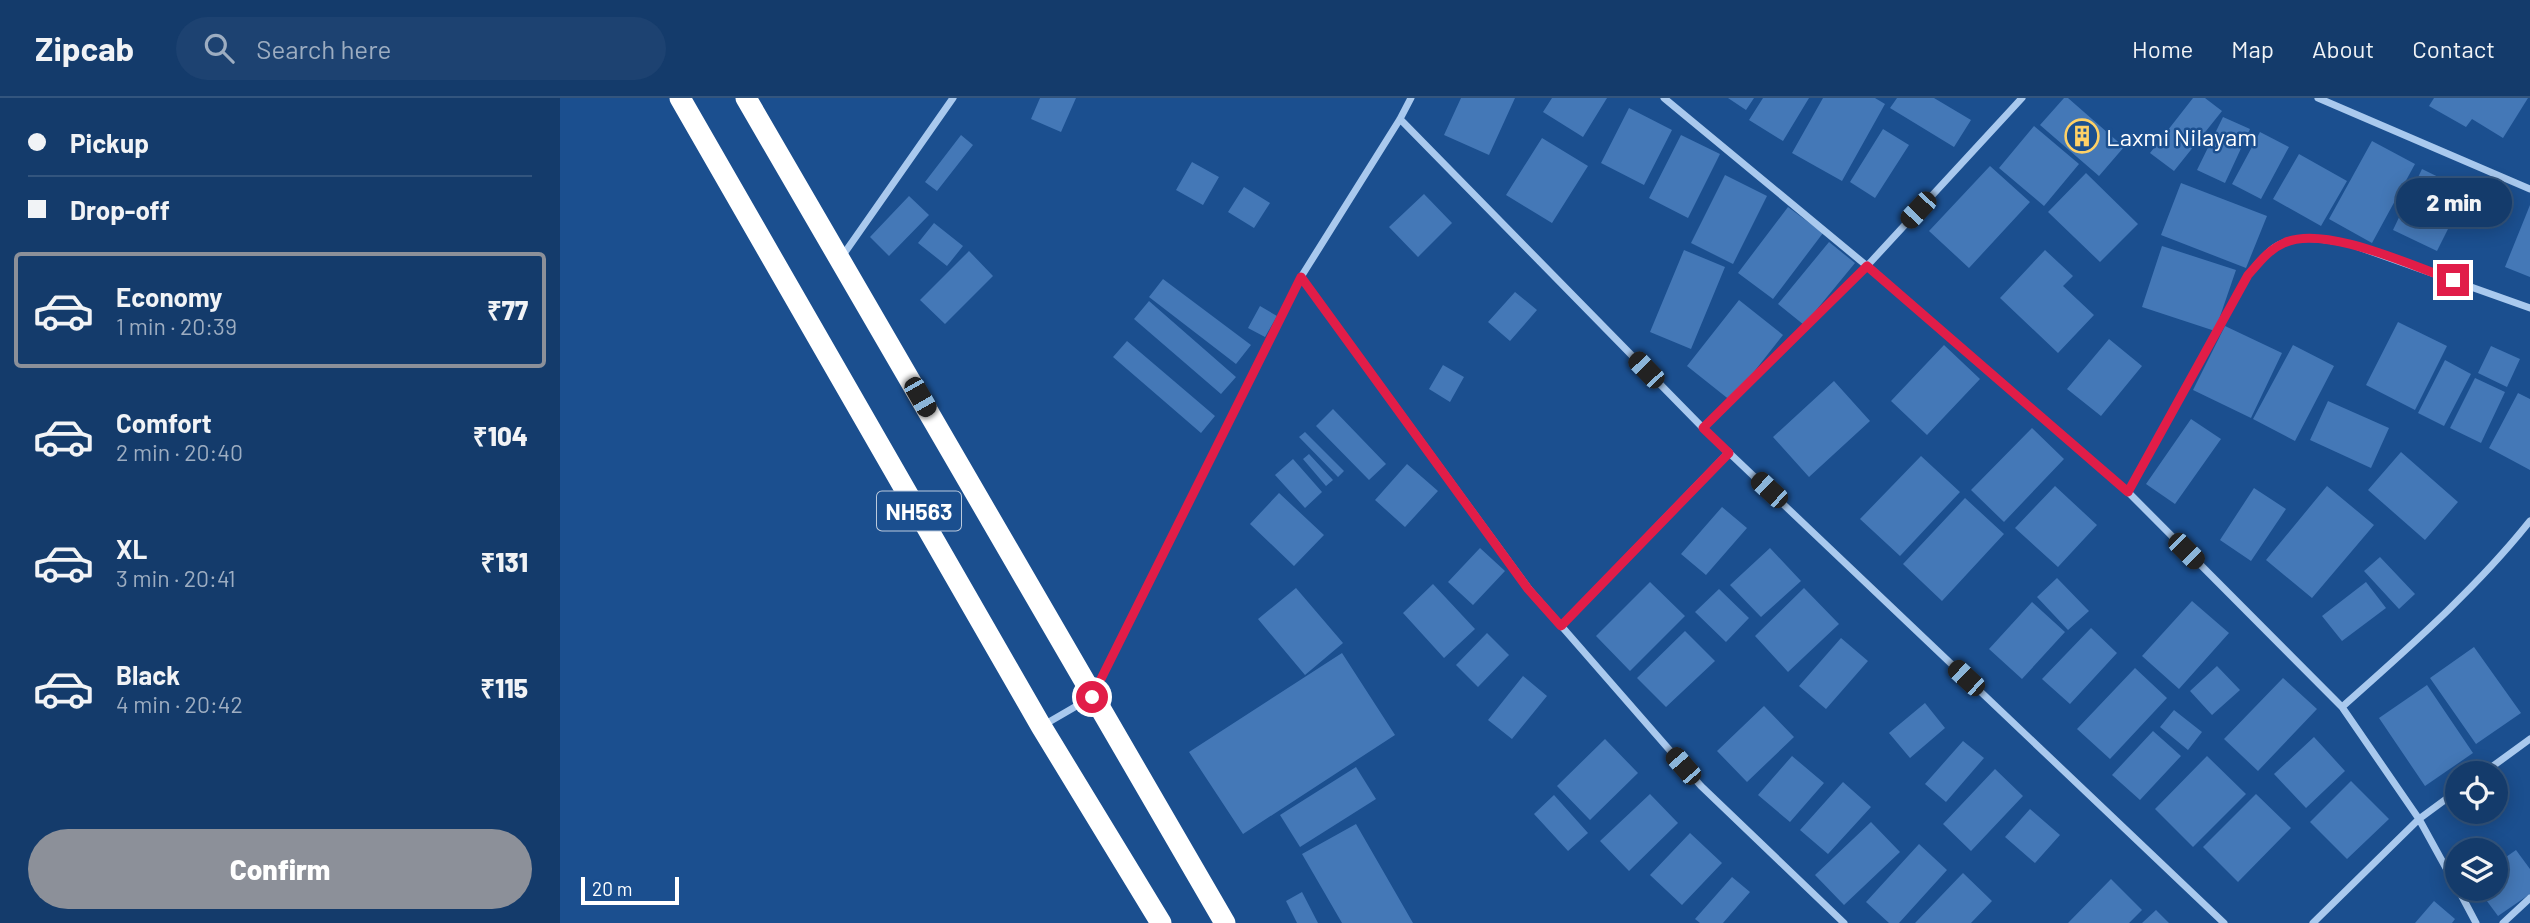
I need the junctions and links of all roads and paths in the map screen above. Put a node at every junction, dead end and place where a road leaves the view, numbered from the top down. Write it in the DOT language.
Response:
graph roads {
  1 [pos="680,98"];
  2 [pos="747,98"];
  3 [pos="953,98"];
  4 [pos="1411,98"];
  5 [pos="1664,98"];
  6 [pos="2022,98"];
  7 [pos="2318,98"];
  8 [pos="1400,119"];
  9 [pos="2530,189"];
  10 [pos="841,258"];
  11 [pos="1867,266"];
  12 [pos="1301,277"];
  13 [pos="2530,308"];
  14 [pos="1703,428"];
  15 [pos="1729,453"];
  16 [pos="2128,492"];
  17 [pos="2530,521"];
  18 [pos="1561,626"];
  19 [pos="1092,697"];
  20 [pos="2342,707"];
  21 [pos="1041,726"];
  22 [pos="2530,739"];
  23 [pos="2500,761"];
  24 [pos="2445,800"];
  25 [pos="2419,819"];
  26 [pos="2445,866"];
  27 [pos="2530,898"];
  28 [pos="2464,901"];
  29 [pos="1161,923"];
  30 [pos="1225,923"];
  31 [pos="1844,923"];
  32 [pos="2224,923"];
  33 [pos="2313,923"];
  34 [pos="2476,923"];
  35 [pos="2503,923"];
  1 -- 21 [label="highway, NH563"];
  2 -- 10 [label="highway, NH563"];
  3 -- 10 [label="street"];
  4 -- 8 [label="street"];
  5 -- 11 [label="street"];
  6 -- 11 [label="street"];
  7 -- 9 [label="street"];
  8 -- 12 [label="street"];
  8 -- 14 [label="street"];
  10 -- 19 [label="highway, NH563"];
  11 -- 14 [label="street"];
  11 -- 16 [label="street"];
  12 -- 18 [label="street"];
  12 -- 19 [label="street"];
  13 -- 16 [label="street"];
  14 -- 15 [label="street"];
  15 -- 18 [label="street"];
  15 -- 32 [label="street"];
  16 -- 20 [label="street"];
  17 -- 20 [label="street"];
  18 -- 31 [label="street"];
  19 -- 21 [label="street"];
  19 -- 30 [label="highway, NH563"];
  20 -- 25 [label="street"];
  21 -- 29 [label="highway, NH563"];
  22 -- 23 [label="street"];
  24 -- 25 [label="street"];
  25 -- 26 [label="street"];
  25 -- 33 [label="street"];
  27 -- 35 [label="street"];
  28 -- 34 [label="street"];
}
